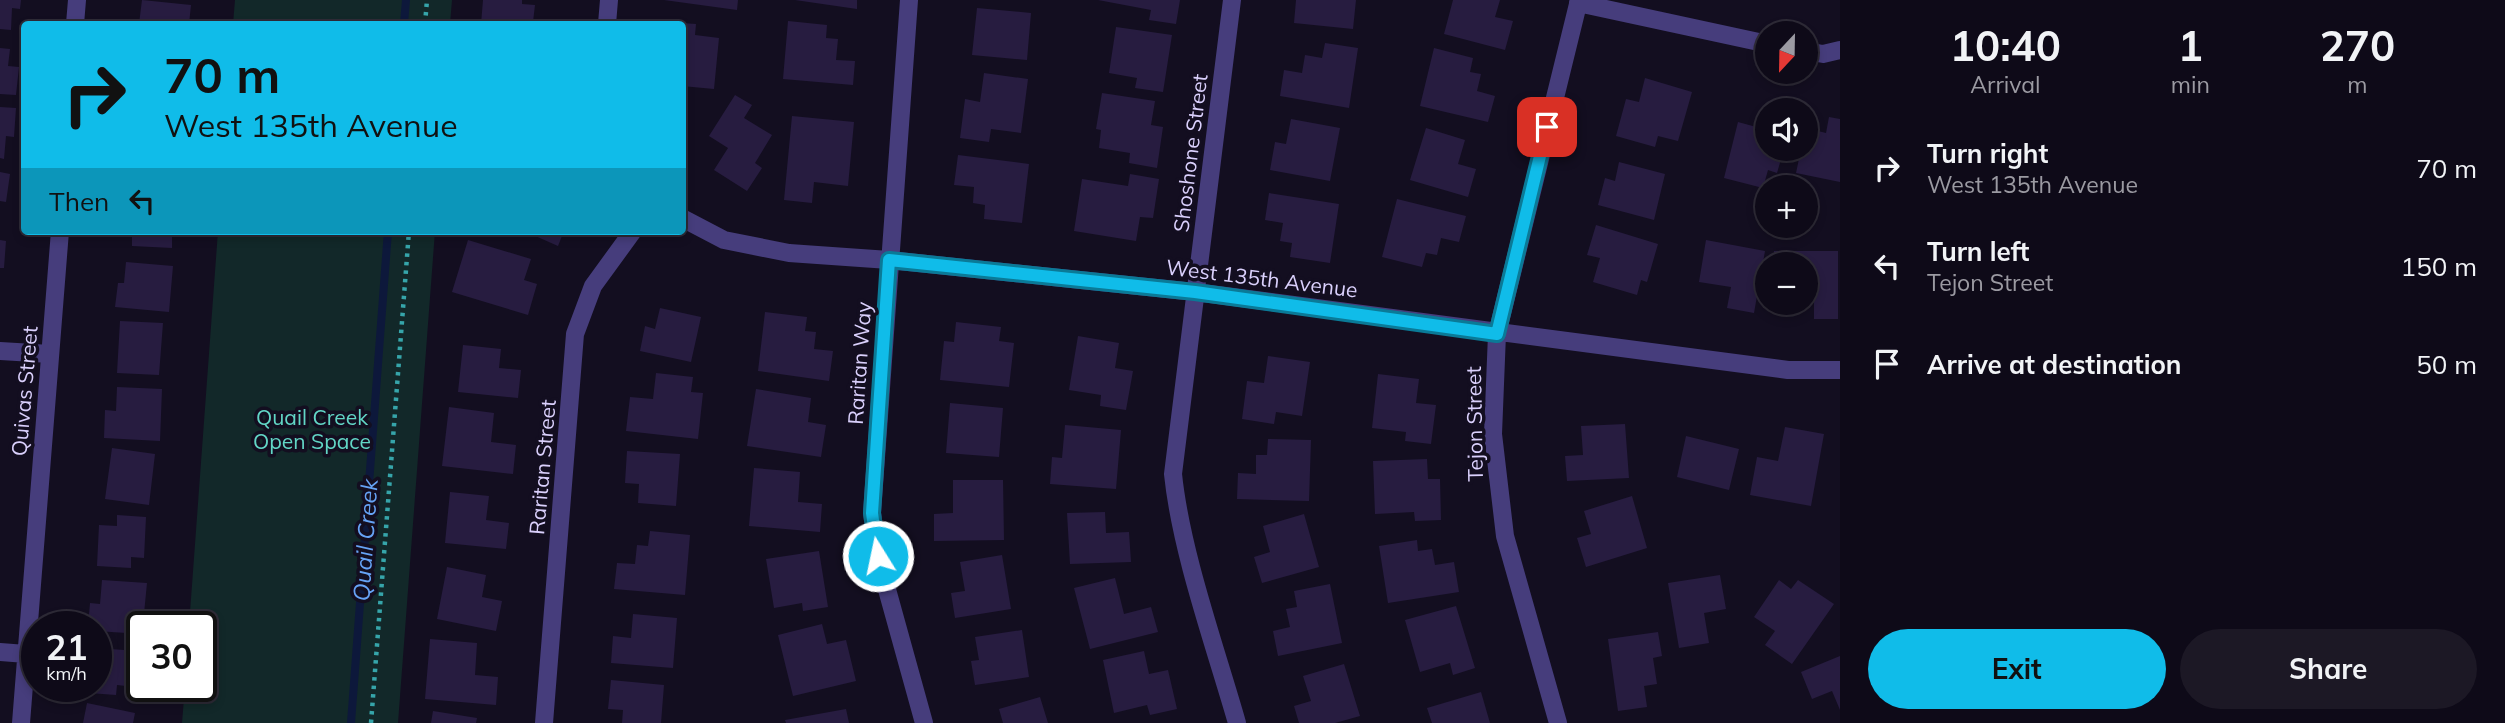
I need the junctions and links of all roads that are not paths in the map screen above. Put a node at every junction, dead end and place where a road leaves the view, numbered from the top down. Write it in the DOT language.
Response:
graph roads {
  1 [pos="77,0"];
  2 [pos="609,0"];
  3 [pos="909,0"];
  4 [pos="1232,0"];
  5 [pos="1578,1"];
  6 [pos="75,21"];
  7 [pos="607,21"];
  8 [pos="1755,41"];
  9 [pos="1840,50"];
  10 [pos="1818,53"];
  11 [pos="686,221"];
  12 [pos="60,235"];
  13 [pos="630,235"];
  14 [pos="889,260"];
  15 [pos="1195,292"];
  16 [pos="1497,334"];
  17 [pos="0,351"];
  18 [pos="50,354"];
  19 [pos="1840,370"];
  20 [pos="29,611"];
  21 [pos="0,652"];
  22 [pos="21,654"];
  23 [pos="23,702"];
  24 [pos="21,723"];
  25 [pos="544,723"];
  26 [pos="924,723"];
  27 [pos="1237,723"];
  28 [pos="1558,723"];
  1 -- 6 [label="street"];
  2 -- 7 [label="street"];
  3 -- 14 [label="street, Raritan Way"];
  4 -- 15 [label="street, Shoshone Street"];
  5 -- 8 [label="street"];
  5 -- 16 [label="street, Tejon Street"];
  9 -- 10 [label="street"];
  11 -- 14 [label="street, West 135th Avenue"];
  12 -- 18 [label="street, Quivas Street"];
  13 -- 25 [label="street, Raritan Street"];
  14 -- 15 [label="street, West 135th Avenue"];
  14 -- 26 [label="street, Raritan Way"];
  15 -- 16 [label="street, West 135th Avenue"];
  15 -- 27 [label="street, Shoshone Street"];
  16 -- 19 [label="street, West 135th Avenue"];
  16 -- 28 [label="street, Tejon Street"];
  17 -- 18 [label="street"];
  18 -- 20 [label="street, Quivas Street"];
  21 -- 22 [label="street"];
  23 -- 24 [label="street, Quivas Street"];
}
